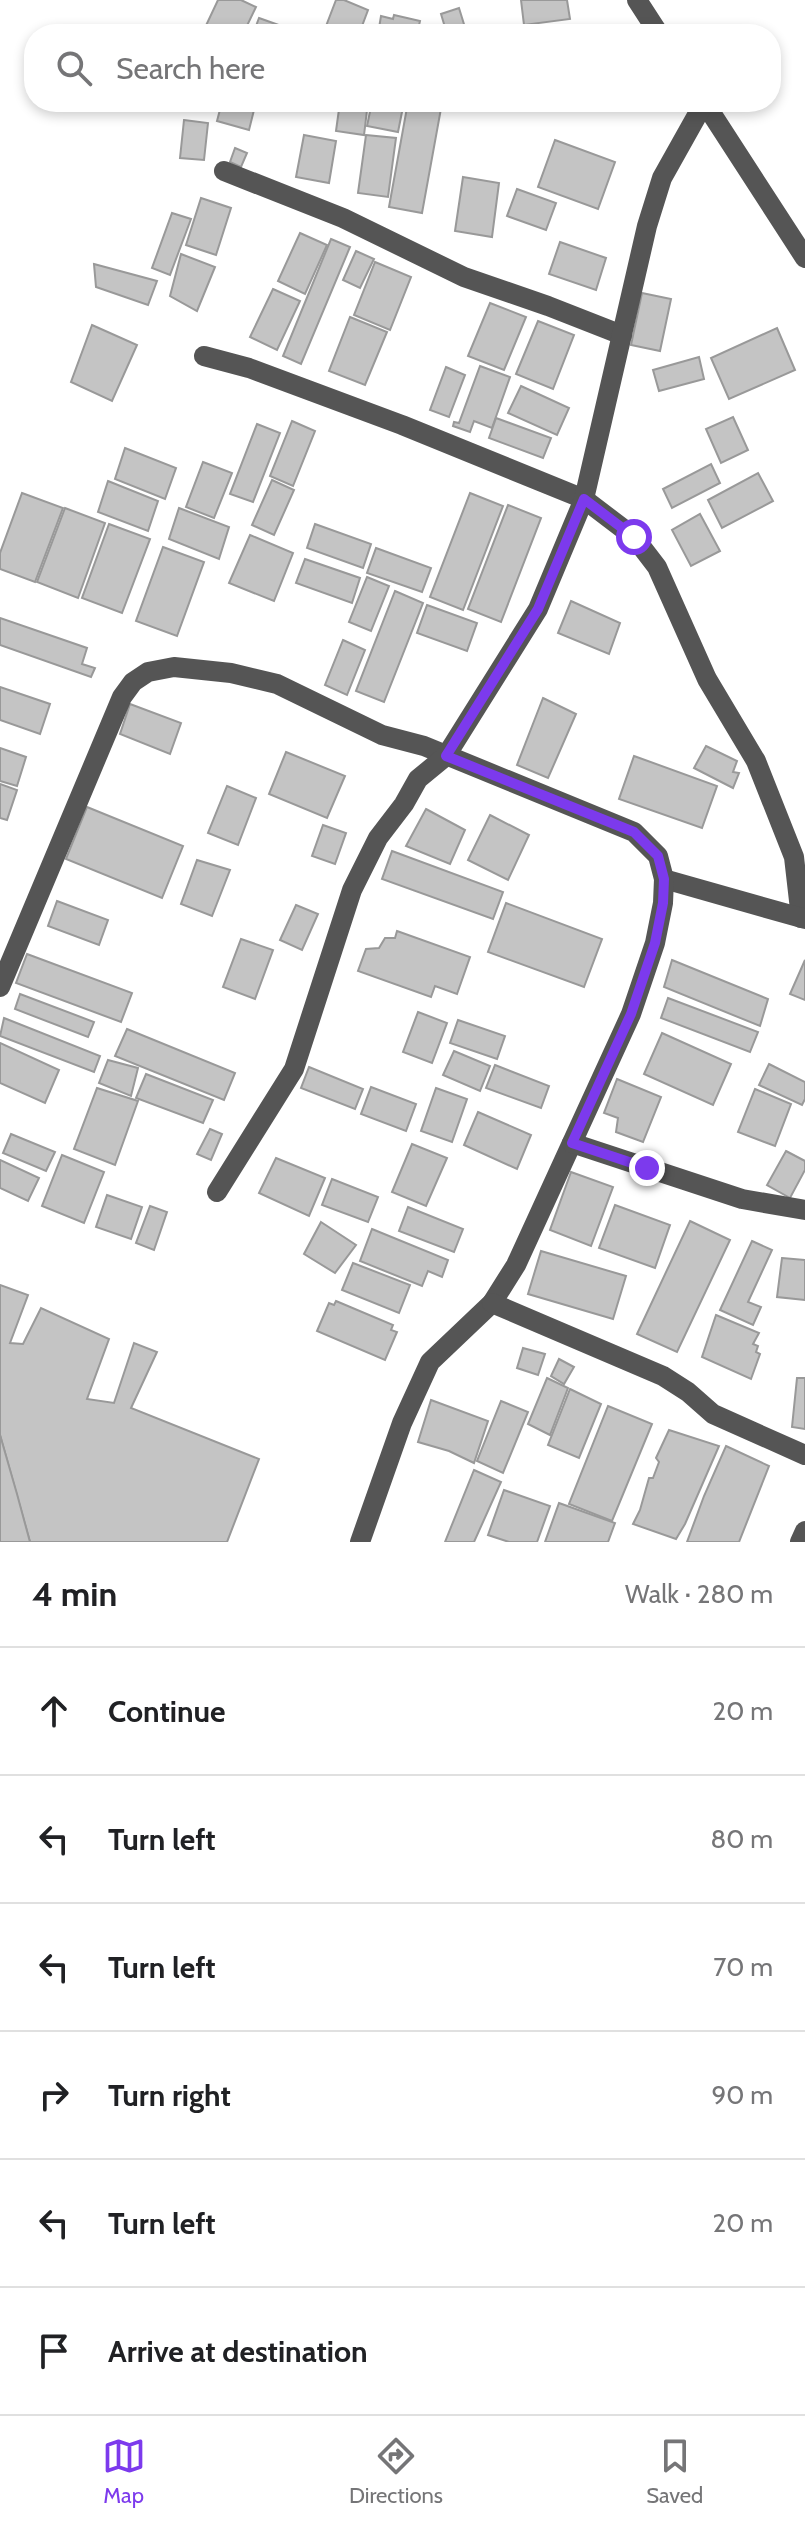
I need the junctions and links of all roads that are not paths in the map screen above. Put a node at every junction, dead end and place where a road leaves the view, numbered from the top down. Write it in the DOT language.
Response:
graph roads {
  1 [pos="637,0"];
  2 [pos="653,24"];
  3 [pos="698,112"];
  4 [pos="710,112"];
  5 [pos="224,171"];
  6 [pos="805,258"];
  7 [pos="622,335"];
  8 [pos="204,356"];
  9 [pos="584,499"];
  10 [pos="446,756"];
  11 [pos="664,879"];
  12 [pos="803,919"];
  13 [pos="0,987"];
  14 [pos="572,1143"];
  15 [pos="217,1192"];
  16 [pos="805,1210"];
  17 [pos="492,1303"];
  18 [pos="805,1455"];
  19 [pos="805,1531"];
  20 [pos="360,1542"];
  21 [pos="800,1542"];
  1 -- 2 [label="street"];
  3 -- 7 [label="street"];
  4 -- 6 [label="street"];
  5 -- 7 [label="street"];
  7 -- 9 [label="street"];
  8 -- 9 [label="street"];
  9 -- 10 [label="street"];
  9 -- 12 [label="street"];
  10 -- 11 [label="street"];
  10 -- 13 [label="street"];
  10 -- 15 [label="street"];
  11 -- 12 [label="street"];
  11 -- 14 [label="street"];
  14 -- 16 [label="street"];
  14 -- 17 [label="street"];
  17 -- 18 [label="street"];
  17 -- 20 [label="street"];
  19 -- 21 [label="street"];
}
